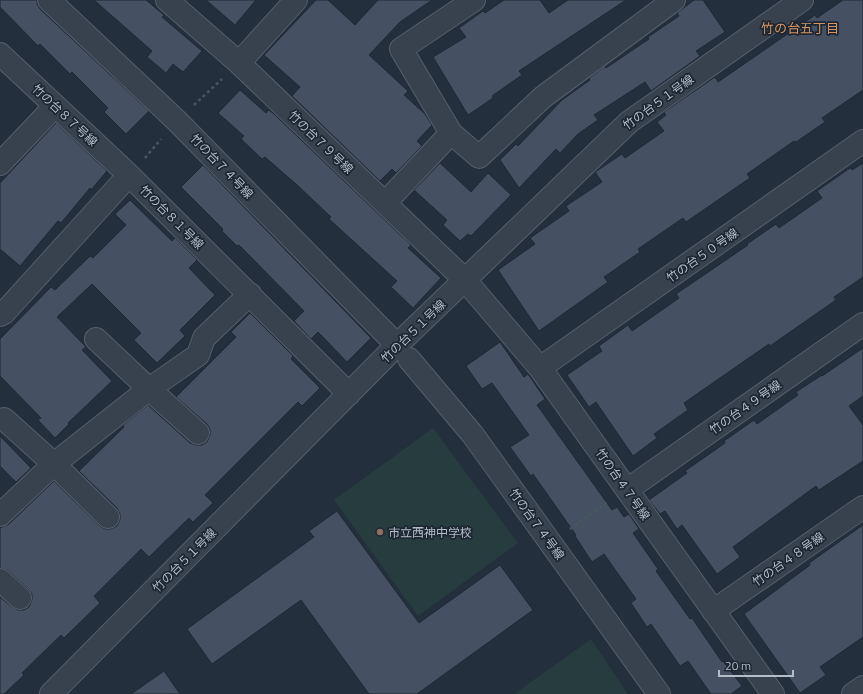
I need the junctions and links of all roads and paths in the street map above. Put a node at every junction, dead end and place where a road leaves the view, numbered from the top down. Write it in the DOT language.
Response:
graph roads {
  1 [pos="49,0"];
  2 [pos="296,0"];
  3 [pos="474,0"];
  4 [pos="674,0"];
  5 [pos="802,0"];
  6 [pos="179,4"];
  7 [pos="0,54"];
  8 [pos="239,63"];
  9 [pos="55,106"];
  10 [pos="450,133"];
  11 [pos="863,141"];
  12 [pos="0,164"];
  13 [pos="129,175"];
  14 [pos="385,203"];
  15 [pos="465,280"];
  16 [pos="250,294"];
  17 [pos="0,315"];
  18 [pos="863,324"];
  19 [pos="390,338"];
  20 [pos="96,340"];
  21 [pos="409,359"];
  22 [pos="540,368"];
  23 [pos="148,389"];
  24 [pos="349,394"];
  25 [pos="4,419"];
  26 [pos="198,433"];
  27 [pos="54,464"];
  28 [pos="627,490"];
  29 [pos="863,507"];
  30 [pos="0,516"];
  31 [pos="108,517"];
  32 [pos="550,542"];
  33 [pos="0,580"];
  34 [pos="20,598"];
  35 [pos="713,611"];
  36 [pos="863,687"];
  37 [pos="51,694"];
  38 [pos="659,694"];
  39 [pos="773,694"];
  40 [pos="853,694"];
  1 -- 19 [label="street, 竹の台７４号線"];
  2 -- 8 [label="street"];
  3 -- 10 [label="street"];
  4 -- 10 [label="street"];
  5 -- 15 [label="street, 竹の台５１号線"];
  6 -- 8 [label="street, 竹の台７９号線"];
  7 -- 9 [label="street, 竹の台８７号線"];
  8 -- 14 [label="street, 竹の台７９号線"];
  9 -- 12 [label="street"];
  9 -- 13 [label="street, 竹の台８７号線"];
  10 -- 14 [label="street"];
  11 -- 22 [label="street, 竹の台５０号線"];
  13 -- 16 [label="street, 竹の台８１号線"];
  13 -- 17 [label="street, 竹の台８１号線"];
  14 -- 15 [label="street, 竹の台７９号線"];
  15 -- 22 [label="street, 竹の台４７号線"];
  15 -- 24 [label="street, 竹の台５１号線"];
  16 -- 23 [label="street"];
  16 -- 24 [label="street, 竹の台８１号線"];
  18 -- 28 [label="street, 竹の台４９号線"];
  20 -- 23 [label="street"];
  21 -- 32 [label="street, 竹の台７４号線"];
  22 -- 28 [label="street, 竹の台４７号線"];
  23 -- 26 [label="street"];
  23 -- 27 [label="street"];
  24 -- 37 [label="street, 竹の台５１号線"];
  25 -- 27 [label="street"];
  27 -- 30 [label="street"];
  27 -- 31 [label="street"];
  28 -- 32 [label="path"];
  28 -- 35 [label="street, 竹の台４７号線"];
  29 -- 35 [label="street, 竹の台４８号線"];
  32 -- 38 [label="street, 竹の台７４号線"];
  33 -- 34 [label="street"];
  35 -- 39 [label="street, 竹の台４７号線"];
  36 -- 40 [label="street"];
}
